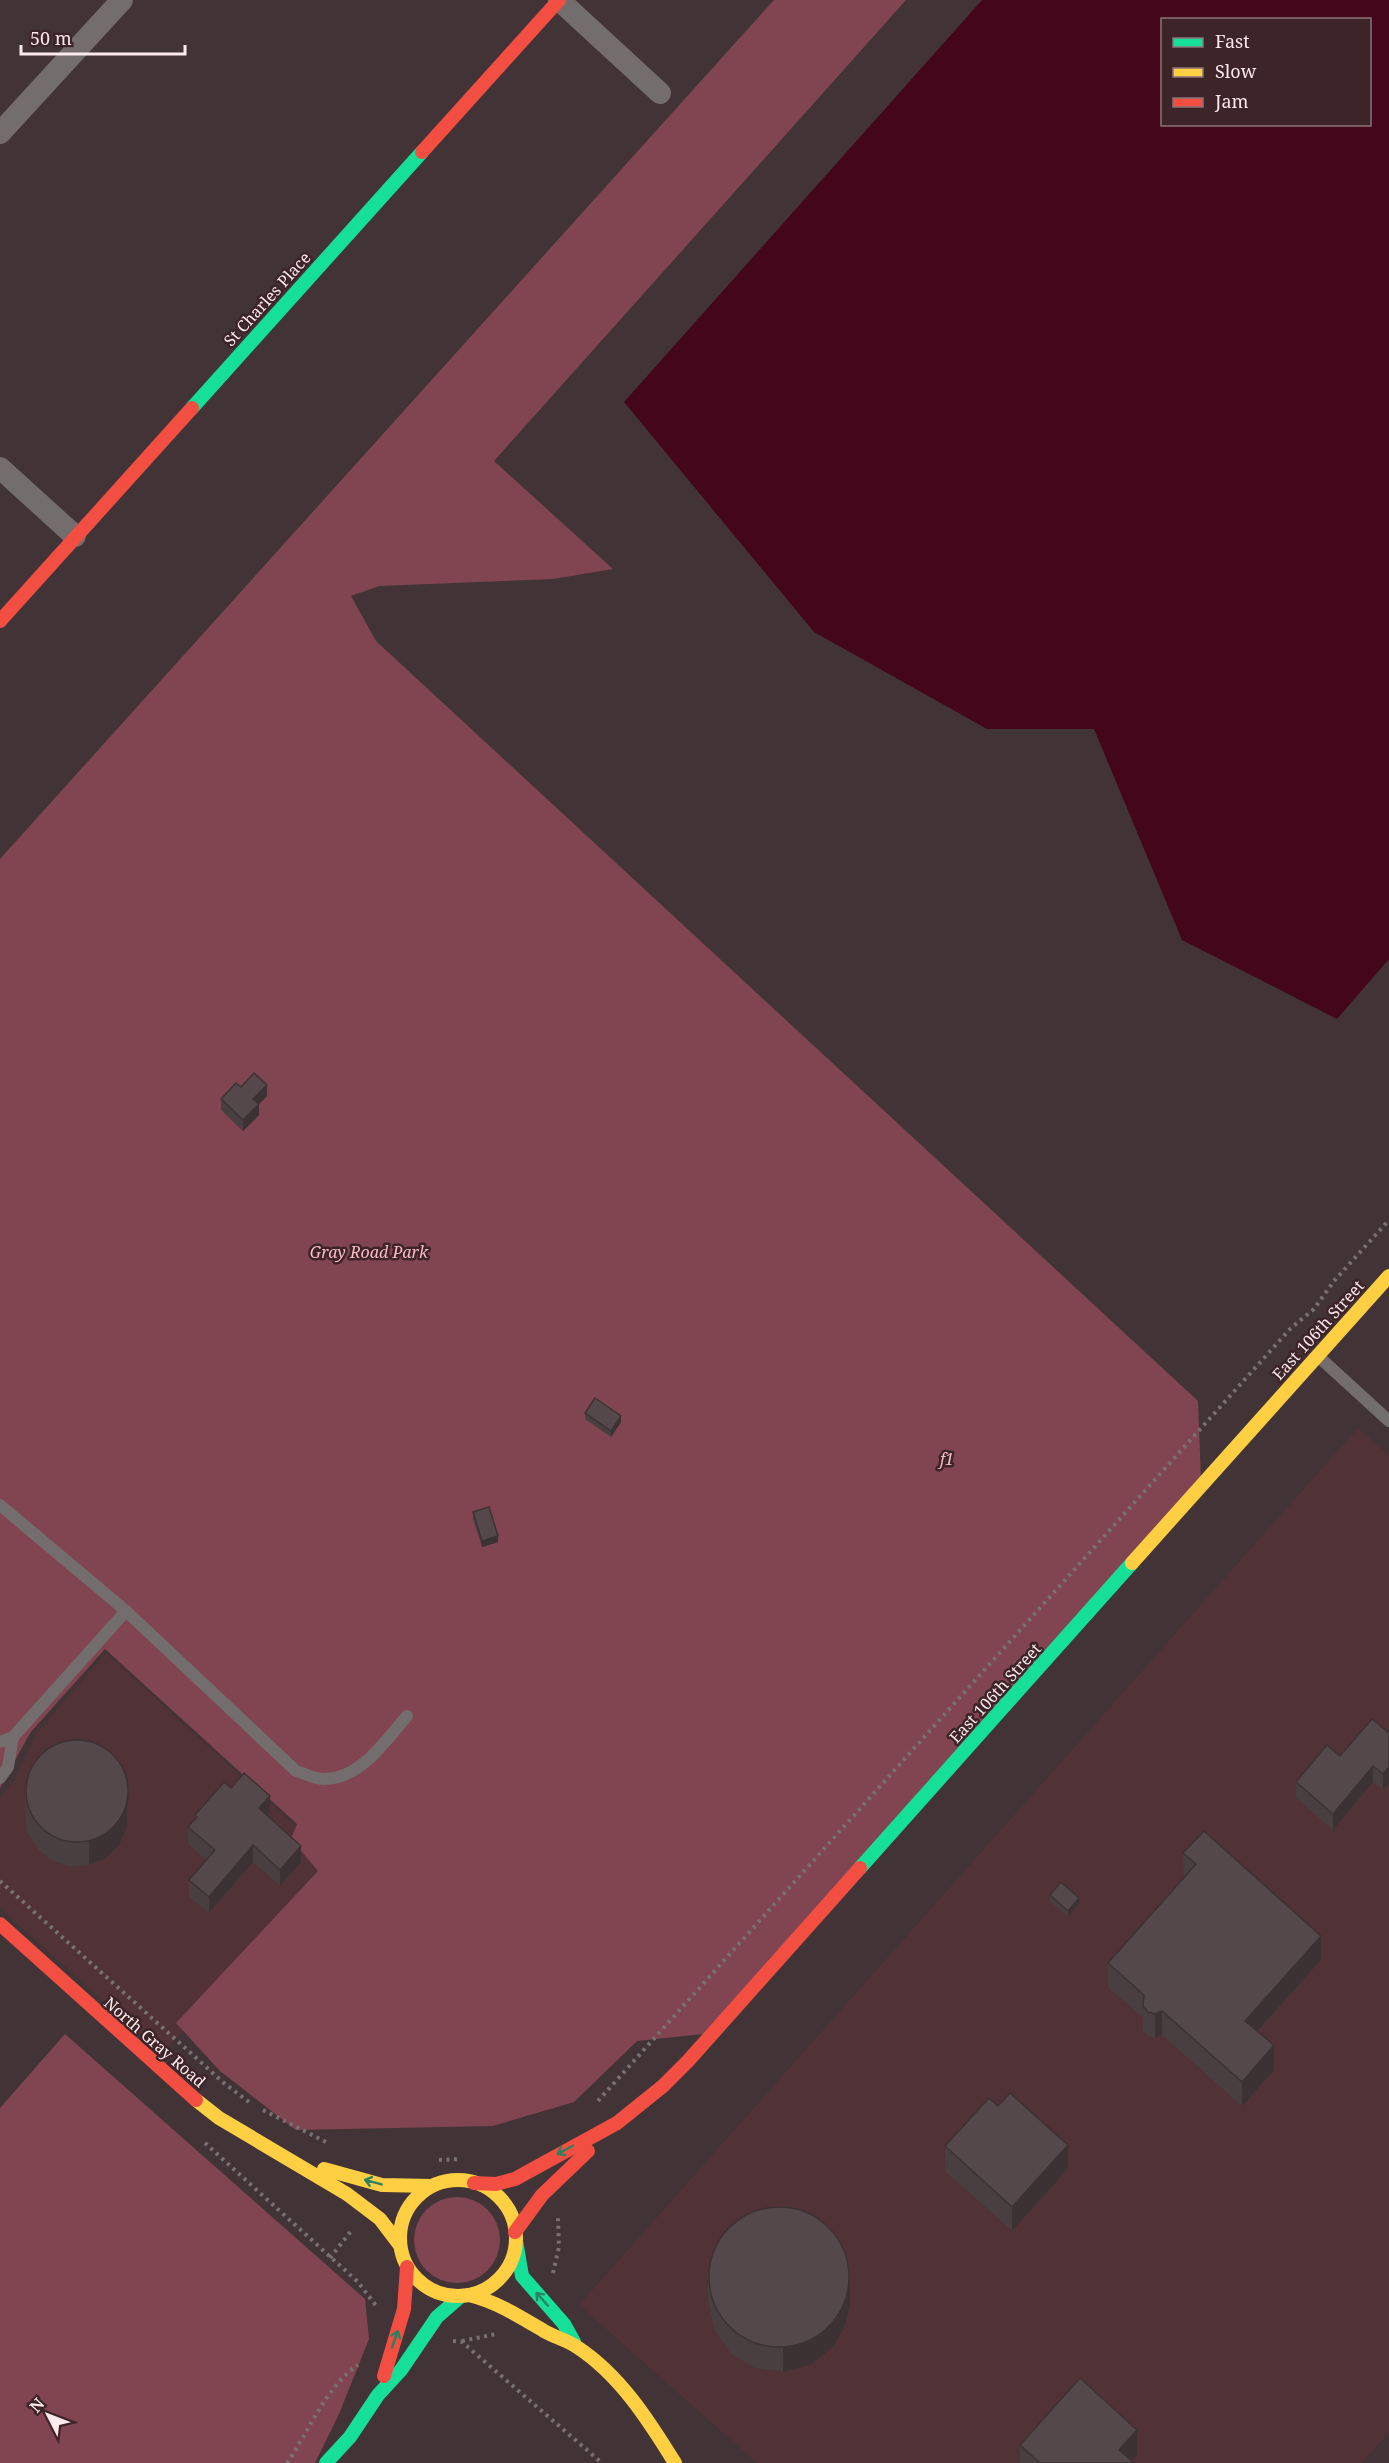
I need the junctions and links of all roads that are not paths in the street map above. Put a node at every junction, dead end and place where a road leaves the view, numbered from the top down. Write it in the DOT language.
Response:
graph roads {
  1 [pos="122,0"];
  2 [pos="559,0"];
  3 [pos="660,93"];
  4 [pos="0,134"];
  5 [pos="0,468"];
  6 [pos="75,536"];
  7 [pos="0,621"];
  8 [pos="1389,1276"];
  9 [pos="1317,1356"];
  10 [pos="1389,1421"];
  11 [pos="0,1505"];
  12 [pos="126,1611"];
  13 [pos="407,1716"];
  14 [pos="13,1737"];
  15 [pos="0,1742"];
  16 [pos="0,1778"];
  17 [pos="0,1924"];
  18 [pos="617,2123"];
  19 [pos="302,2165"];
  20 [pos="474,2182"];
  21 [pos="431,2186"];
  22 [pos="516,2237"];
  23 [pos="399,2244"];
  24 [pos="406,2267"];
  25 [pos="465,2296"];
  26 [pos="576,2346"];
  27 [pos="378,2395"];
  28 [pos="326,2463"];
  29 [pos="675,2463"];
  1 -- 4 [label="street"];
  2 -- 3 [label="street"];
  2 -- 6 [label="street, St Charles Place"];
  5 -- 6 [label="street"];
  6 -- 7 [label="street, St Charles Place"];
  8 -- 9 [label="street, East 106th Street"];
  9 -- 10 [label="lane"];
  9 -- 18 [label="street, East 106th Street"];
  11 -- 12 [label="lane"];
  12 -- 13 [label="lane"];
  12 -- 14 [label="lane"];
  14 -- 15 [label="lane"];
  14 -- 16 [label="lane"];
  17 -- 19 [label="street, North Gray Road"];
  18 -- 20 [label="street, East 106th Street, one-way"];
  18 -- 22 [label="street, East 106th Street"];
  21 -- 19 [label="street, North Gray Road, one-way"];
  19 -- 23 [label="street, North Gray Road"];
  20 -- 21 [label="street"];
  20 -- 22 [label="street"];
  21 -- 23 [label="street"];
  22 -- 25 [label="street"];
  26 -- 22 [label="street, one-way"];
  23 -- 24 [label="street"];
  24 -- 25 [label="street"];
  27 -- 24 [label="street, one-way"];
  25 -- 26 [label="street"];
  25 -- 27 [label="street"];
  26 -- 29 [label="street"];
  27 -- 28 [label="street"];
}
